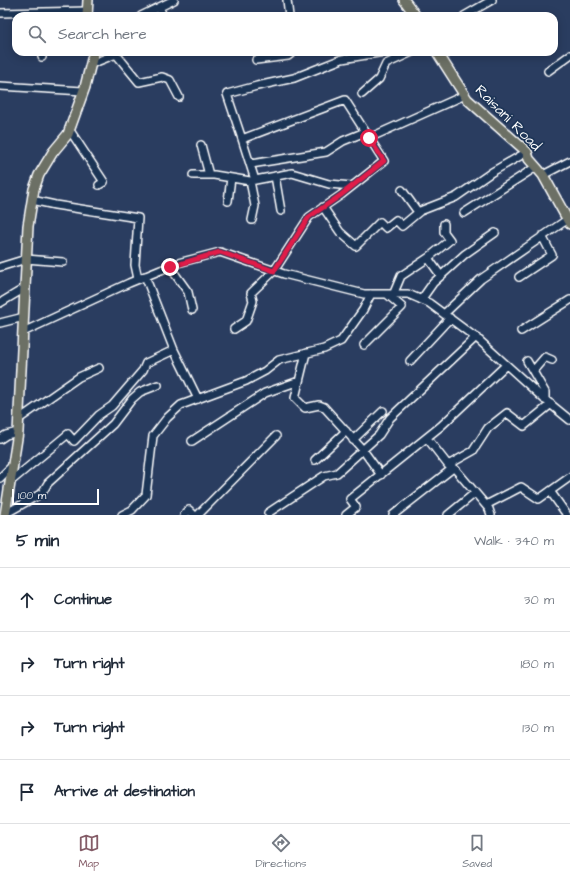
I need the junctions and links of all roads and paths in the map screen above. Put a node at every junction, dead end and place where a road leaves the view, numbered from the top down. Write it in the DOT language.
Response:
graph roads {
  1 [pos="88,0"];
  2 [pos="174,0"];
  3 [pos="287,0"];
  4 [pos="404,0"];
  5 [pos="492,0"];
  6 [pos="159,7"];
  7 [pos="0,12"];
  8 [pos="87,12"];
  9 [pos="149,12"];
  10 [pos="162,12"];
  11 [pos="288,12"];
  12 [pos="413,12"];
  13 [pos="471,12"];
  14 [pos="12,13"];
  15 [pos="92,56"];
  16 [pos="111,56"];
  17 [pos="118,56"];
  18 [pos="288,56"];
  19 [pos="360,56"];
  20 [pos="403,56"];
  21 [pos="440,56"];
  22 [pos="569,59"];
  23 [pos="256,60"];
  24 [pos="91,64"];
  25 [pos="548,71"];
  26 [pos="0,86"];
  27 [pos="83,91"];
  28 [pos="362,94"];
  29 [pos="465,95"];
  30 [pos="179,97"];
  31 [pos="70,129"];
  32 [pos="367,135"];
  33 [pos="242,139"];
  34 [pos="201,145"];
  35 [pos="526,152"];
  36 [pos="570,161"];
  37 [pos="251,164"];
  38 [pos="536,167"];
  39 [pos="209,175"];
  40 [pos="543,175"];
  41 [pos="192,176"];
  42 [pos="275,176"];
  43 [pos="231,178"];
  44 [pos="252,180"];
  45 [pos="99,185"];
  46 [pos="352,186"];
  47 [pos="402,190"];
  48 [pos="32,200"];
  49 [pos="228,201"];
  50 [pos="323,207"];
  51 [pos="282,211"];
  52 [pos="418,212"];
  53 [pos="464,213"];
  54 [pos="252,220"];
  55 [pos="569,221"];
  56 [pos="444,224"];
  57 [pos="495,233"];
  58 [pos="542,236"];
  59 [pos="428,258"];
  60 [pos="26,259"];
  61 [pos="63,262"];
  62 [pos="0,267"];
  63 [pos="170,267"];
  64 [pos="274,271"];
  65 [pos="441,276"];
  66 [pos="519,277"];
  67 [pos="142,278"];
  68 [pos="25,288"];
  69 [pos="371,294"];
  70 [pos="390,295"];
  71 [pos="421,300"];
  72 [pos="570,300"];
  73 [pos="0,304"];
  74 [pos="192,310"];
  75 [pos="444,314"];
  76 [pos="24,317"];
  77 [pos="450,318"];
  78 [pos="0,323"];
  79 [pos="234,329"];
  80 [pos="521,331"];
  81 [pos="23,332"];
  82 [pos="476,337"];
  83 [pos="364,345"];
  84 [pos="174,350"];
  85 [pos="306,353"];
  86 [pos="552,360"];
  87 [pos="410,361"];
  88 [pos="528,361"];
  89 [pos="506,365"];
  90 [pos="99,368"];
  91 [pos="533,371"];
  92 [pos="299,381"];
  93 [pos="158,385"];
  94 [pos="198,399"];
  95 [pos="548,402"];
  96 [pos="383,411"];
  97 [pos="19,419"];
  98 [pos="570,420"];
  99 [pos="346,431"];
  100 [pos="18,432"];
  101 [pos="276,436"];
  102 [pos="427,438"];
  103 [pos="0,439"];
  104 [pos="353,440"];
  105 [pos="192,441"];
  106 [pos="362,450"];
  107 [pos="314,460"];
  108 [pos="13,465"];
  109 [pos="450,467"];
  110 [pos="381,475"];
  111 [pos="570,476"];
  112 [pos="0,478"];
  113 [pos="10,482"];
  114 [pos="550,491"];
  115 [pos="475,493"];
  116 [pos="486,505"];
  117 [pos="268,513"];
  118 [pos="5,515"];
  119 [pos="122,515"];
  120 [pos="184,515"];
  121 [pos="194,515"];
  122 [pos="198,515"];
  123 [pos="346,515"];
  124 [pos="393,515"];
  125 [pos="448,515"];
  126 [pos="491,515"];
  127 [pos="566,515"];
  1 -- 8 [label="main road"];
  2 -- 6 [label="street"];
  3 -- 11 [label="street"];
  4 -- 12 [label="main road"];
  5 -- 13 [label="street"];
  6 -- 9 [label="street"];
  6 -- 10 [label="street"];
  7 -- 14 [label="street"];
  15 -- 24 [label="main road"];
  16 -- 24 [label="street"];
  17 -- 30 [label="street"];
  18 -- 23 [label="street"];
  19 -- 33 [label="street"];
  20 -- 28 [label="street"];
  21 -- 29 [label="main road, Raisani Road"];
  22 -- 25 [label="street"];
  24 -- 27 [label="main road"];
  26 -- 27 [label="street"];
  27 -- 31 [label="main road"];
  29 -- 32 [label="street"];
  29 -- 35 [label="main road, Raisani Road"];
  31 -- 45 [label="street"];
  31 -- 48 [label="main road"];
  32 -- 33 [label="street"];
  32 -- 37 [label="street"];
  32 -- 46 [label="street"];
  33 -- 37 [label="street"];
  34 -- 39 [label="street"];
  35 -- 38 [label="main road, Raisani Road"];
  35 -- 52 [label="street"];
  36 -- 40 [label="street"];
  37 -- 44 [label="street"];
  38 -- 40 [label="main road, Raisani Road"];
  38 -- 53 [label="street"];
  39 -- 41 [label="street"];
  39 -- 43 [label="street"];
  40 -- 55 [label="main road, Raisani Road"];
  42 -- 44 [label="street"];
  42 -- 46 [label="street"];
  42 -- 51 [label="street"];
  43 -- 44 [label="street"];
  43 -- 49 [label="street"];
  44 -- 54 [label="street"];
  46 -- 50 [label="street"];
  47 -- 52 [label="street"];
  48 -- 60 [label="main road"];
  48 -- 67 [label="street"];
  50 -- 52 [label="street"];
  50 -- 64 [label="street"];
  55 -- 58 [label="street"];
  56 -- 59 [label="street"];
  57 -- 65 [label="street"];
  58 -- 66 [label="street"];
  58 -- 75 [label="street"];
  59 -- 65 [label="street"];
  59 -- 70 [label="street"];
  60 -- 61 [label="street"];
  60 -- 62 [label="street"];
  60 -- 68 [label="main road"];
  63 -- 64 [label="street"];
  63 -- 67 [label="street"];
  63 -- 74 [label="street"];
  64 -- 69 [label="street"];
  64 -- 79 [label="street"];
  65 -- 71 [label="street"];
  67 -- 81 [label="street"];
  67 -- 84 [label="street"];
  68 -- 73 [label="street"];
  68 -- 76 [label="main road"];
  69 -- 70 [label="street"];
  69 -- 85 [label="street"];
  70 -- 71 [label="street"];
  70 -- 83 [label="street"];
  71 -- 75 [label="street"];
  72 -- 80 [label="street"];
  75 -- 77 [label="street"];
  76 -- 78 [label="street"];
  76 -- 81 [label="main road"];
  77 -- 82 [label="street"];
  77 -- 87 [label="street"];
  81 -- 97 [label="main road"];
  82 -- 89 [label="street"];
  82 -- 106 [label="street"];
  84 -- 94 [label="street"];
  84 -- 113 [label="street"];
  85 -- 92 [label="street"];
  85 -- 94 [label="street"];
  86 -- 91 [label="street"];
  88 -- 91 [label="street"];
  89 -- 95 [label="street"];
  89 -- 102 [label="street"];
  90 -- 97 [label="street"];
  91 -- 95 [label="street"];
  92 -- 99 [label="street"];
  92 -- 105 [label="street"];
  93 -- 118 [label="street"];
  94 -- 119 [label="street"];
  95 -- 98 [label="street"];
  95 -- 109 [label="street"];
  96 -- 104 [label="street"];
  97 -- 100 [label="main road"];
  99 -- 104 [label="street"];
  99 -- 107 [label="street"];
  100 -- 103 [label="street"];
  100 -- 108 [label="main road"];
  101 -- 122 [label="street"];
  102 -- 109 [label="street"];
  102 -- 110 [label="street"];
  104 -- 106 [label="street"];
  106 -- 110 [label="street"];
  106 -- 117 [label="street"];
  108 -- 112 [label="street"];
  108 -- 113 [label="main road"];
  109 -- 115 [label="street"];
  109 -- 124 [label="street"];
  110 -- 123 [label="street"];
  111 -- 114 [label="street"];
  113 -- 118 [label="main road"];
  114 -- 116 [label="street"];
  114 -- 127 [label="street"];
  115 -- 116 [label="street"];
  115 -- 125 [label="street"];
  116 -- 126 [label="street"];
  120 -- 121 [label="street"];
}
